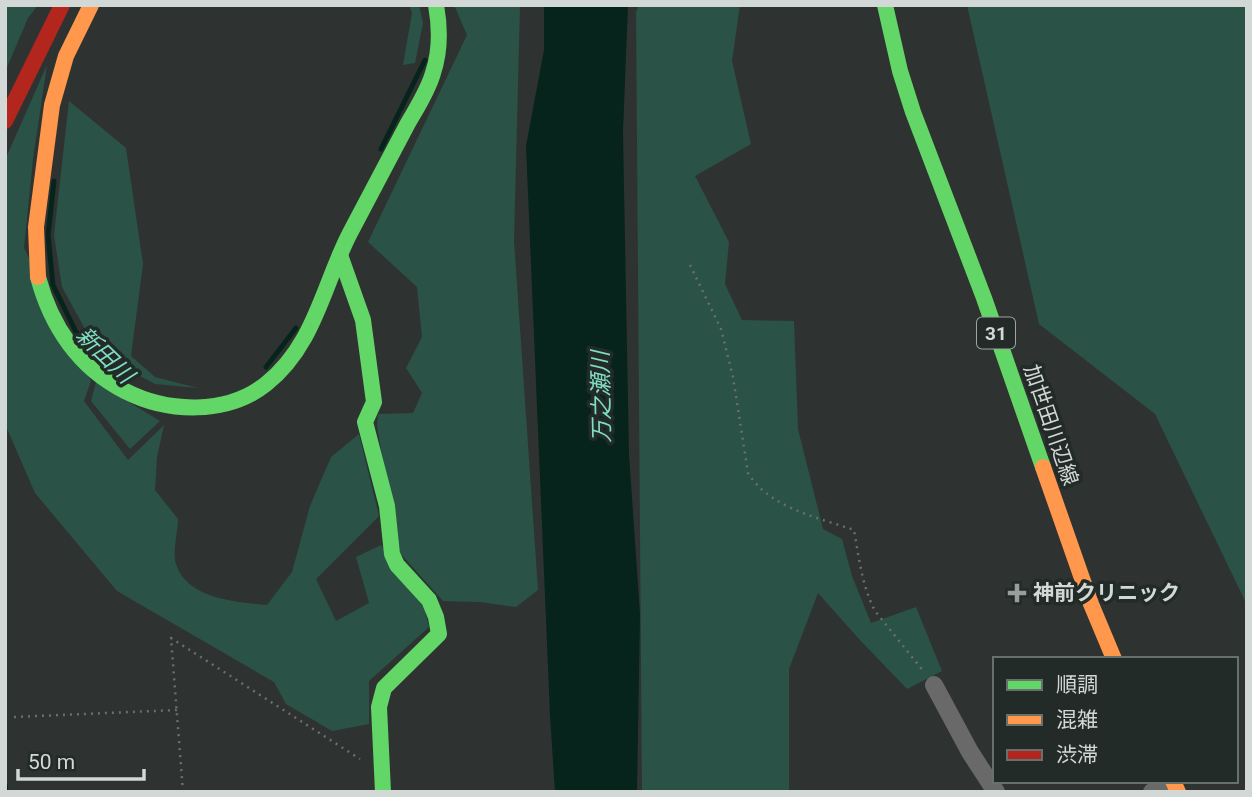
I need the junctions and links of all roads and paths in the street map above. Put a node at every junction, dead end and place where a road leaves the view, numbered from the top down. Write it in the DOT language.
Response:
graph roads {
  1 [pos="91,5"];
  2 [pos="436,5"];
  3 [pos="885,5"];
  4 [pos="59,11"];
  5 [pos="5,121"];
  6 [pos="340,255"];
  7 [pos="690,265"];
  8 [pos="1113,657"];
  9 [pos="934,685"];
  10 [pos="177,710"];
  11 [pos="14,717"];
  12 [pos="359,759"];
  13 [pos="1175,786"];
  14 [pos="183,792"];
  15 [pos="383,792"];
  16 [pos="996,792"];
  17 [pos="1152,792"];
  1 -- 6 [label="street"];
  2 -- 6 [label="street"];
  3 -- 8 [label="street, 加世田川辺線 / 31"];
  4 -- 5 [label="street"];
  6 -- 15 [label="street"];
  7 -- 9 [label="path"];
  9 -- 16 [label="street"];
  10 -- 11 [label="path"];
  10 -- 12 [label="path"];
  10 -- 14 [label="path"];
  13 -- 17 [label="street"];
}
